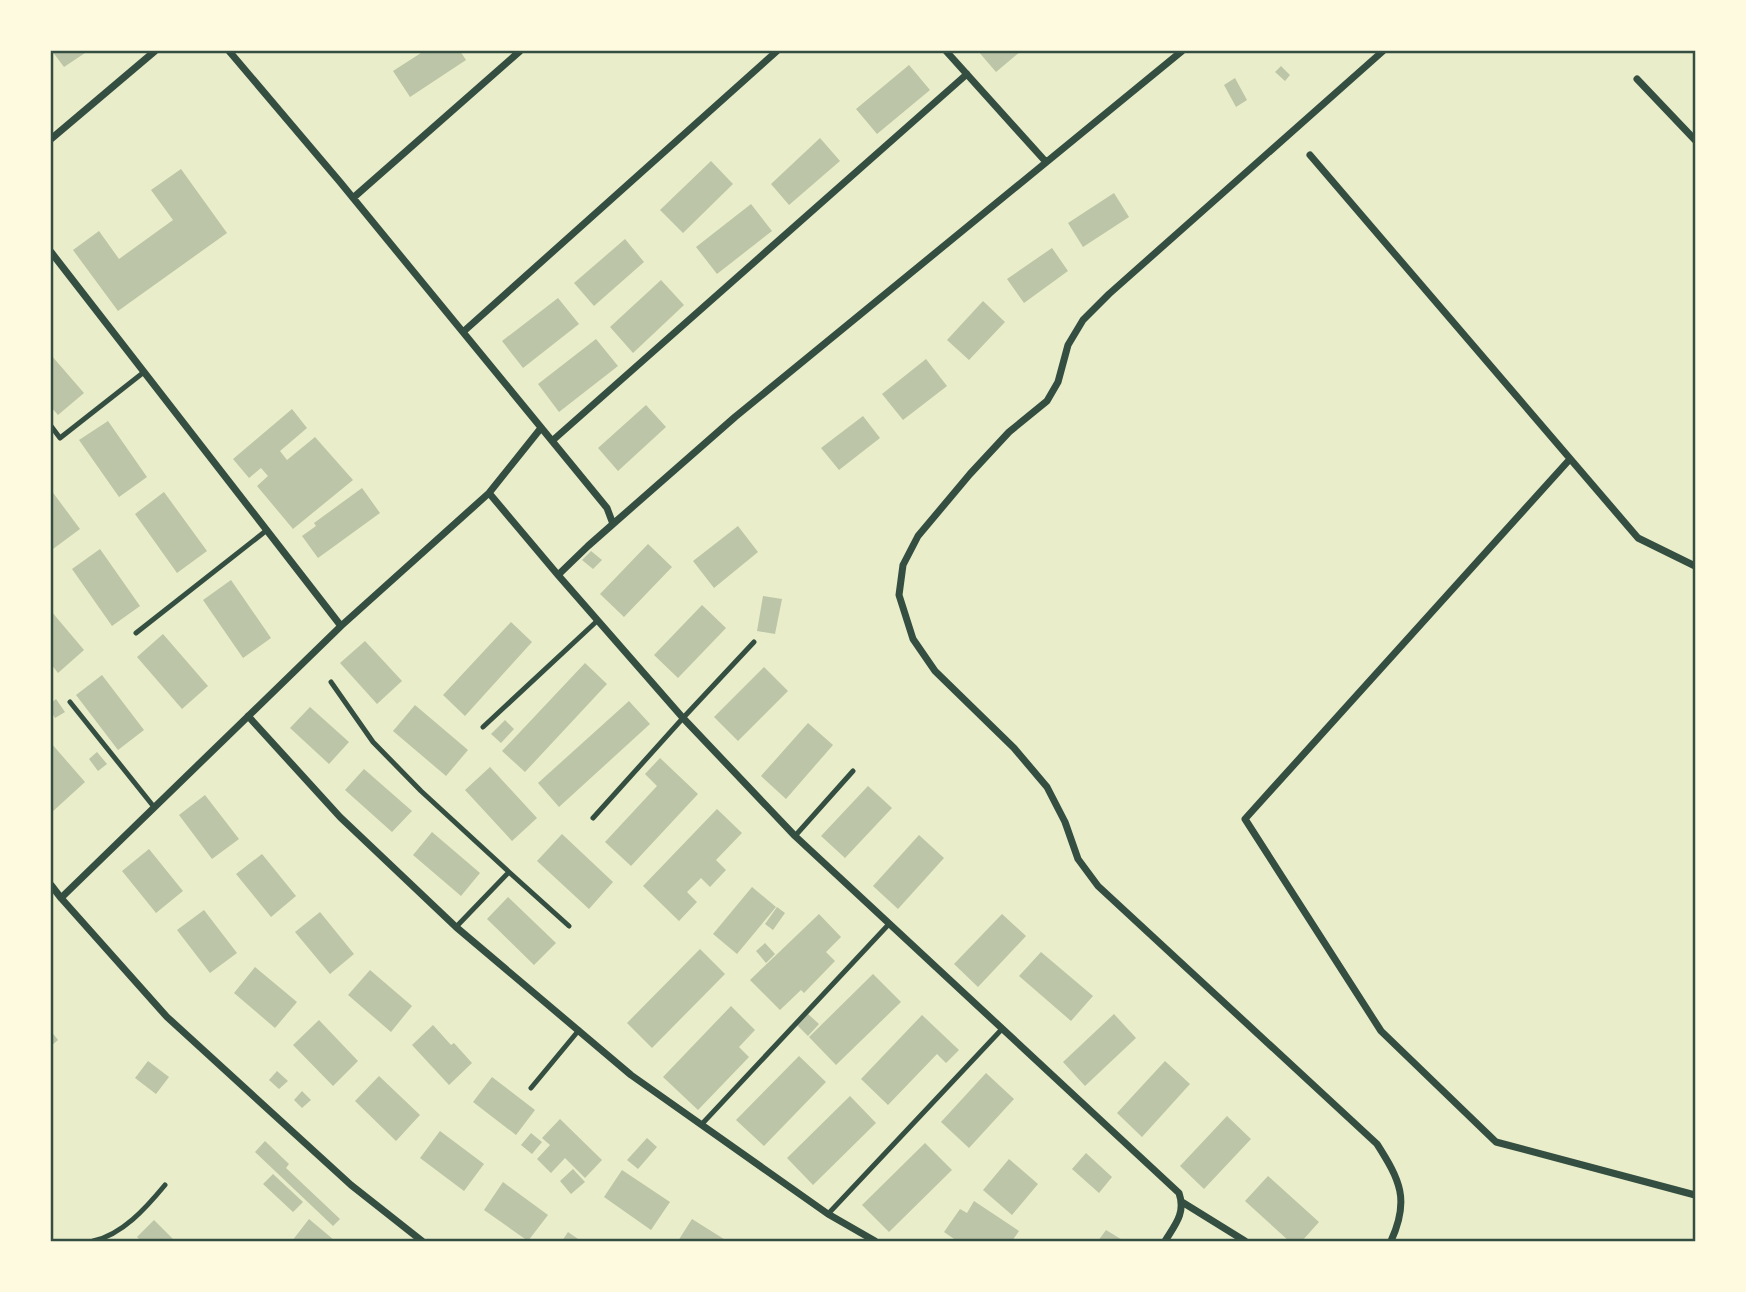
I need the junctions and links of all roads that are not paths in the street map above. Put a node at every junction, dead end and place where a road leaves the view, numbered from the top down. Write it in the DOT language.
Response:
graph roads {
  1 [pos="155,51"];
  2 [pos="229,51"];
  3 [pos="520,51"];
  4 [pos="777,51"];
  5 [pos="946,51"];
  6 [pos="1182,51"];
  7 [pos="1383,51"];
  8 [pos="967,74"];
  9 [pos="1637,79"];
  10 [pos="51,139"];
  11 [pos="1695,140"];
  12 [pos="1310,155"];
  13 [pos="1046,162"];
  14 [pos="353,198"];
  15 [pos="51,252"];
  16 [pos="463,332"];
  17 [pos="145,372"];
  18 [pos="51,426"];
  19 [pos="541,428"];
  20 [pos="552,441"];
  21 [pos="1570,459"];
  22 [pos="489,493"];
  23 [pos="613,524"];
  24 [pos="267,530"];
  25 [pos="1695,566"];
  26 [pos="558,575"];
  27 [pos="597,621"];
  28 [pos="341,626"];
  29 [pos="136,633"];
  30 [pos="754,642"];
  31 [pos="331,682"];
  32 [pos="70,702"];
  33 [pos="248,716"];
  34 [pos="683,718"];
  35 [pos="483,727"];
  36 [pos="853,771"];
  37 [pos="154,807"];
  38 [pos="593,818"];
  39 [pos="795,836"];
  40 [pos="509,872"];
  41 [pos="51,885"];
  42 [pos="61,898"];
  43 [pos="889,924"];
  44 [pos="569,926"];
  45 [pos="456,927"];
  46 [pos="1002,1029"];
  47 [pos="579,1030"];
  48 [pos="531,1088"];
  49 [pos="701,1125"];
  50 [pos="165,1185"];
  51 [pos="1695,1195"];
  52 [pos="1182,1202"];
  53 [pos="828,1214"];
  54 [pos="93,1241"];
  55 [pos="422,1241"];
  56 [pos="875,1241"];
  57 [pos="1165,1241"];
  58 [pos="1245,1241"];
  59 [pos="1391,1241"];
  1 -- 10 [label="street"];
  2 -- 14 [label="street"];
  3 -- 14 [label="street"];
  4 -- 16 [label="street"];
  5 -- 8 [label="street"];
  6 -- 13 [label="street"];
  7 -- 59 [label="street"];
  8 -- 13 [label="street"];
  8 -- 20 [label="street"];
  9 -- 11 [label="street"];
  12 -- 21 [label="street"];
  13 -- 23 [label="street"];
  14 -- 16 [label="street"];
  15 -- 17 [label="street"];
  16 -- 19 [label="street"];
  17 -- 18 [label="lane"];
  17 -- 24 [label="street"];
  19 -- 20 [label="street"];
  19 -- 22 [label="street"];
  20 -- 23 [label="street"];
  21 -- 25 [label="street"];
  21 -- 51 [label="street"];
  22 -- 26 [label="street"];
  22 -- 28 [label="street"];
  23 -- 26 [label="street"];
  24 -- 28 [label="street"];
  24 -- 29 [label="lane"];
  26 -- 27 [label="street"];
  27 -- 34 [label="street"];
  27 -- 35 [label="lane"];
  28 -- 33 [label="street"];
  30 -- 34 [label="lane"];
  31 -- 40 [label="lane"];
  32 -- 37 [label="lane"];
  33 -- 37 [label="street"];
  33 -- 45 [label="street"];
  34 -- 38 [label="lane"];
  34 -- 39 [label="street"];
  36 -- 39 [label="lane"];
  37 -- 42 [label="street"];
  39 -- 43 [label="street"];
  40 -- 44 [label="lane"];
  40 -- 45 [label="lane"];
  41 -- 42 [label="street"];
  42 -- 55 [label="street"];
  43 -- 46 [label="street"];
  43 -- 49 [label="lane"];
  45 -- 47 [label="street"];
  46 -- 52 [label="street"];
  46 -- 53 [label="lane"];
  47 -- 48 [label="lane"];
  47 -- 49 [label="street"];
  49 -- 53 [label="street"];
  50 -- 54 [label="lane"];
  52 -- 57 [label="street"];
  52 -- 58 [label="street"];
  53 -- 56 [label="street"];
}
